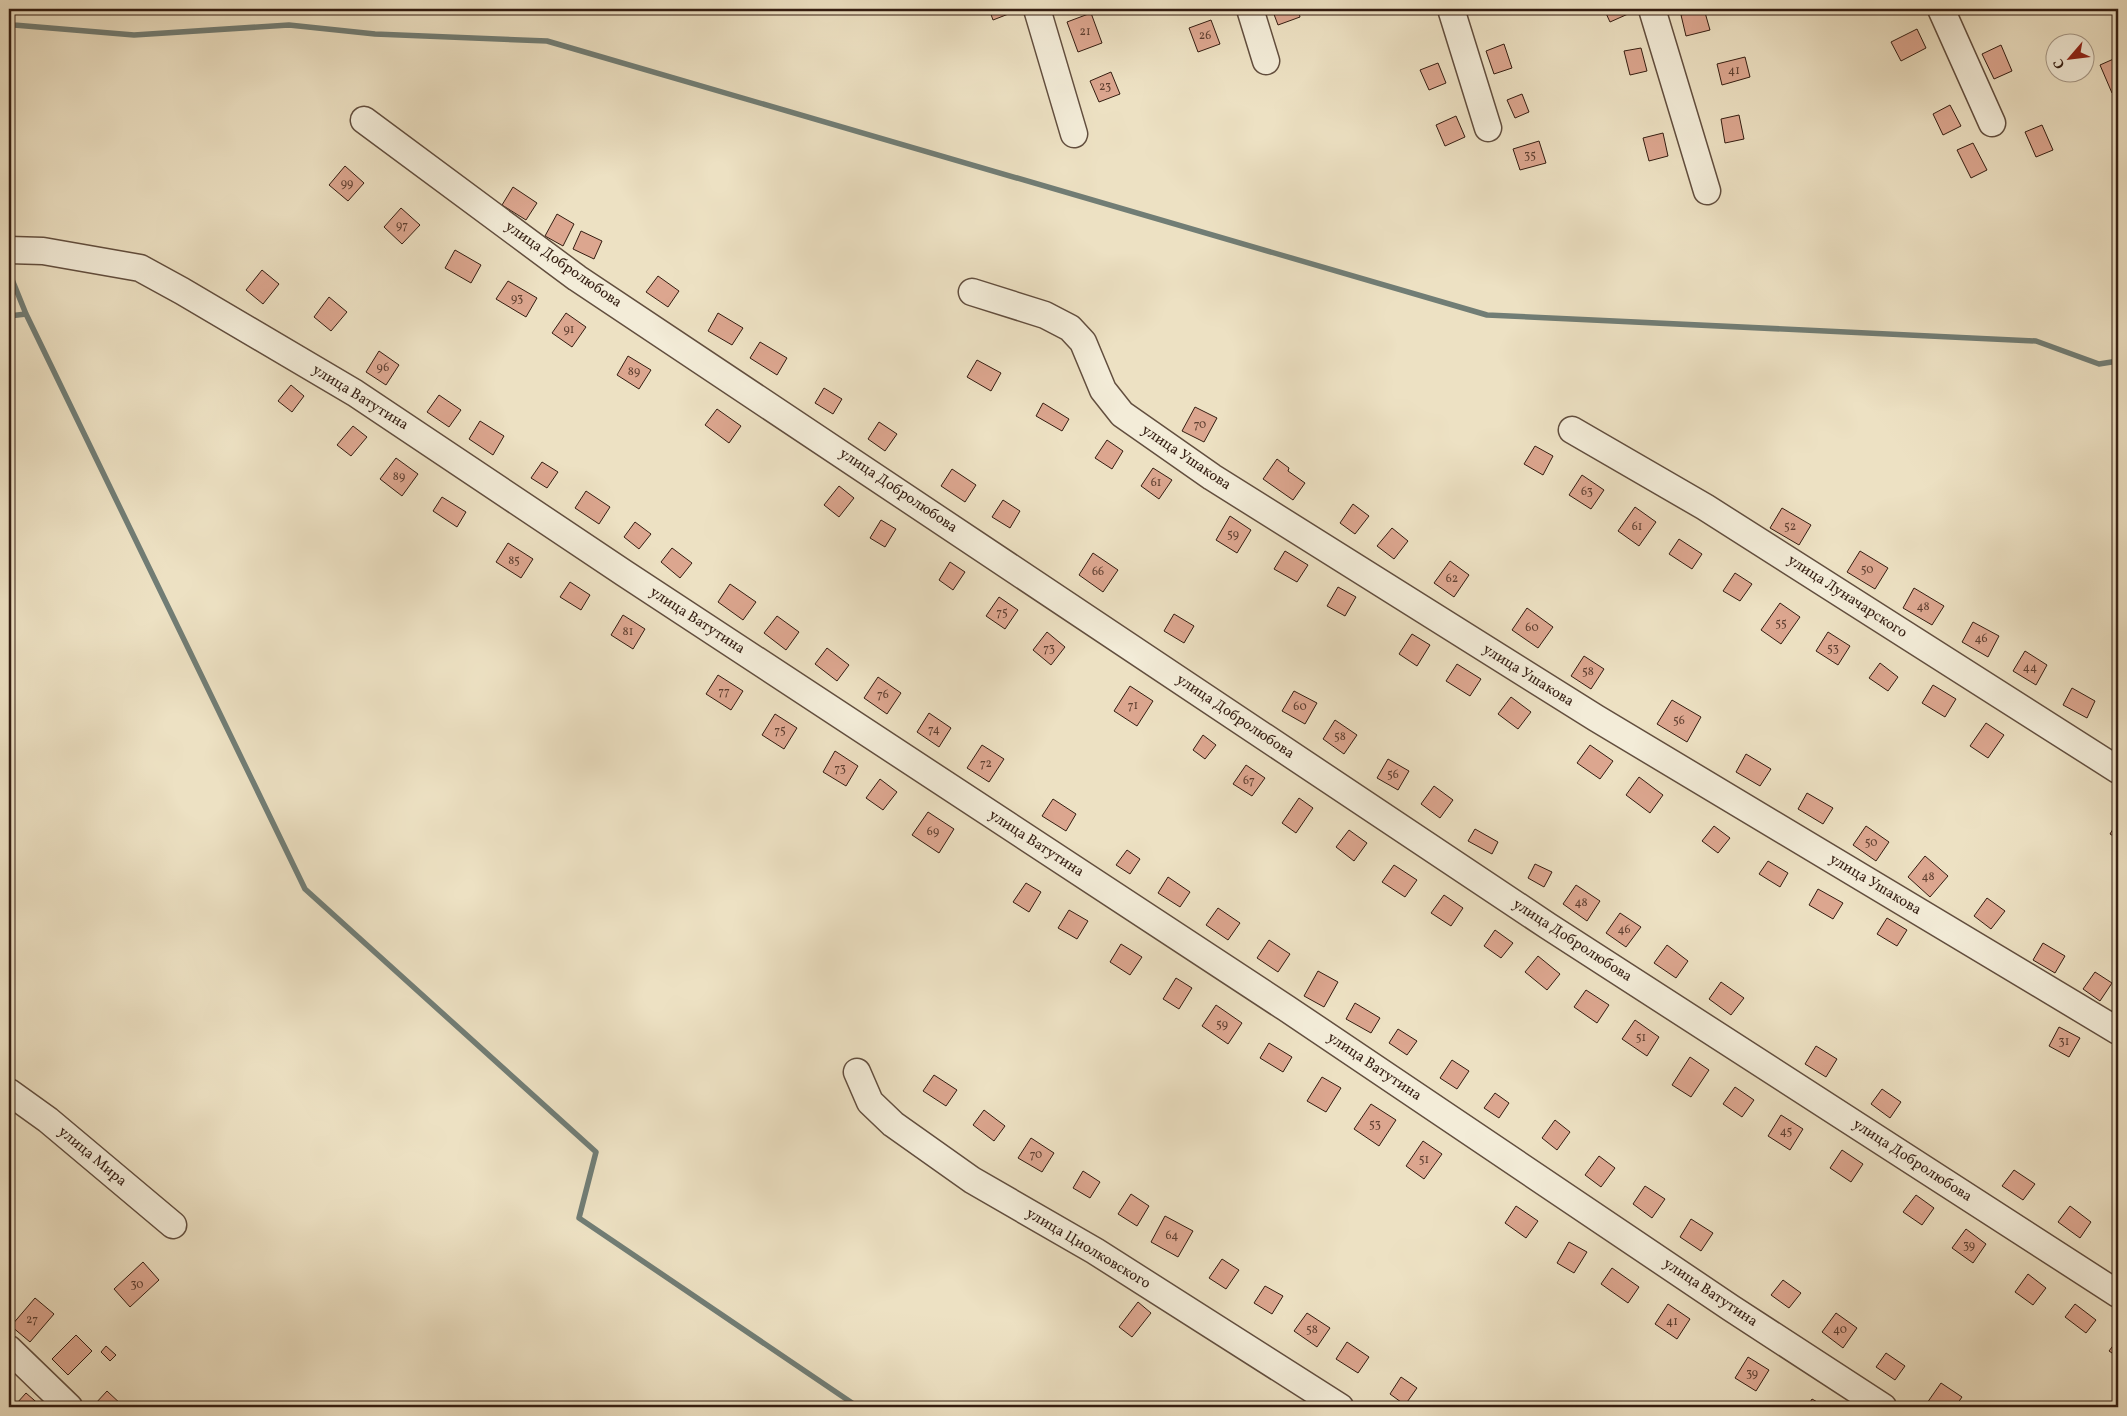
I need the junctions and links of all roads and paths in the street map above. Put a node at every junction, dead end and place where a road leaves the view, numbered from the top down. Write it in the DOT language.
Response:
graph roads {
  1 [pos="1037,9"];
  2 [pos="1250,9"];
  3 [pos="1451,9"];
  4 [pos="1652,9"];
  5 [pos="1941,9"];
  6 [pos="1266,61"];
  7 [pos="364,120"];
  8 [pos="1992,123"];
  9 [pos="1488,128"];
  10 [pos="1074,134"];
  11 [pos="1707,191"];
  12 [pos="9,250"];
  13 [pos="972,292"];
  14 [pos="1572,430"];
  15 [pos="2118,770"];
  16 [pos="2118,1031"];
  17 [pos="857,1072"];
  18 [pos="9,1092"];
  19 [pos="174,1226"];
  20 [pos="2118,1294"];
  21 [pos="9,1349"];
  22 [pos="68,1407"];
  23 [pos="1340,1407"];
  24 [pos="1883,1407"];
  1 -- 10 [label="street"];
  2 -- 6 [label="street"];
  3 -- 9 [label="street"];
  4 -- 11 [label="street"];
  5 -- 8 [label="street"];
  7 -- 20 [label="street, улица Добролюбова"];
  12 -- 24 [label="street, улица Ватутина"];
  13 -- 16 [label="street, улица Ушакова"];
  14 -- 15 [label="street, улица Луначарского"];
  17 -- 23 [label="street, улица Циолковского"];
  18 -- 19 [label="street, улица Мира"];
  21 -- 22 [label="street"];
}
